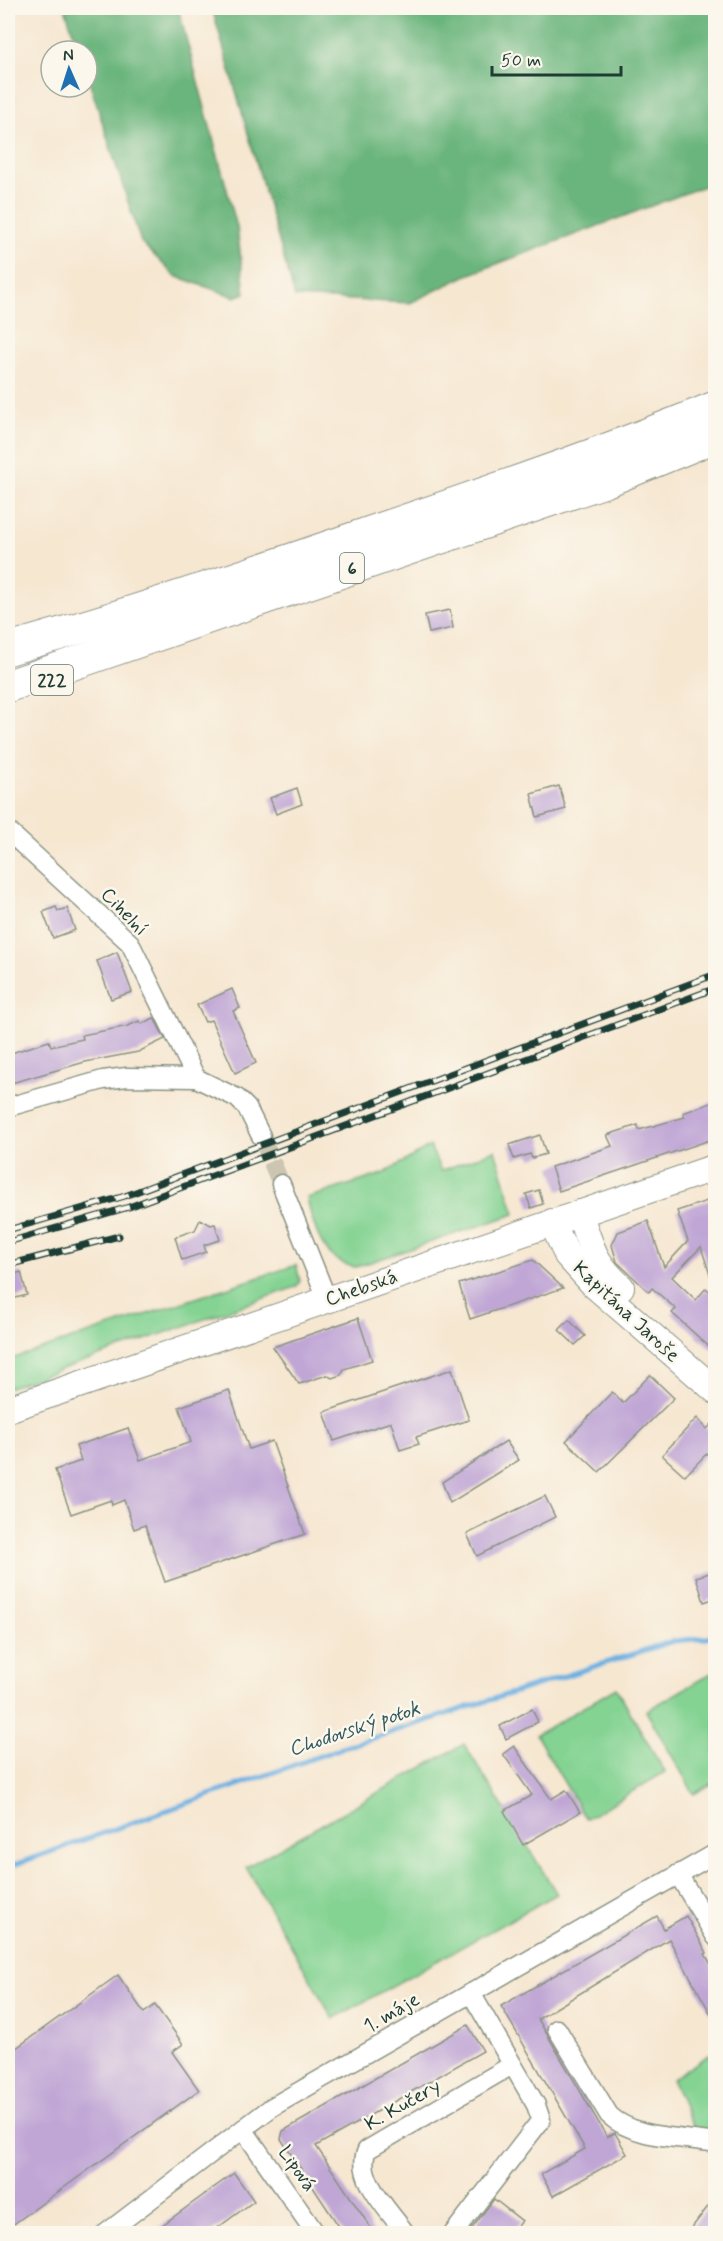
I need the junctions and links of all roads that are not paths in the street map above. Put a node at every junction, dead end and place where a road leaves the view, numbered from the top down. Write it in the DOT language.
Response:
graph roads {
  1 [pos="716,407"];
  2 [pos="716,436"];
  3 [pos="11,649"];
  4 [pos="97,656"];
  5 [pos="8,686"];
  6 [pos="8,706"];
  7 [pos="8,831"];
  8 [pos="196,1078"];
  9 [pos="8,1107"];
  10 [pos="261,1136"];
  11 [pos="716,1167"];
  12 [pos="281,1184"];
  13 [pos="579,1213"];
  14 [pos="552,1222"];
  15 [pos="327,1299"];
  16 [pos="716,1380"];
  17 [pos="716,1391"];
  18 [pos="8,1409"];
  19 [pos="716,1853"];
  20 [pos="678,1874"];
  21 [pos="716,1937"];
  22 [pos="471,1993"];
  23 [pos="557,2029"];
  24 [pos="512,2065"];
  25 [pos="243,2129"];
  26 [pos="716,2143"];
  27 [pos="105,2234"];
  28 [pos="316,2234"];
  29 [pos="406,2234"];
  30 [pos="453,2234"];
  1 -- 3 [label="highway, 6"];
  2 -- 4 [label="highway, 6"];
  4 -- 5 [label="highway, 6"];
  4 -- 6 [label="highway, 222"];
  7 -- 8 [label="street, Cihelní"];
  8 -- 9 [label="street"];
  8 -- 10 [label="street"];
  11 -- 13 [label="street, Chebská"];
  12 -- 15 [label="street"];
  13 -- 14 [label="street, Chebská"];
  13 -- 16 [label="street, Kapitána Jaroše"];
  14 -- 15 [label="street, Chebská"];
  14 -- 17 [label="street, Kapitána Jaroše"];
  15 -- 18 [label="street, Chebská"];
  19 -- 20 [label="street, 1. máje"];
  20 -- 21 [label="street"];
  20 -- 22 [label="street, 1. máje"];
  22 -- 24 [label="street"];
  22 -- 25 [label="street, 1. máje"];
  23 -- 26 [label="street"];
  24 -- 29 [label="street, K. Kučery"];
  24 -- 30 [label="street"];
  25 -- 27 [label="street, 1. máje"];
  25 -- 28 [label="street, Lipová"];
}
